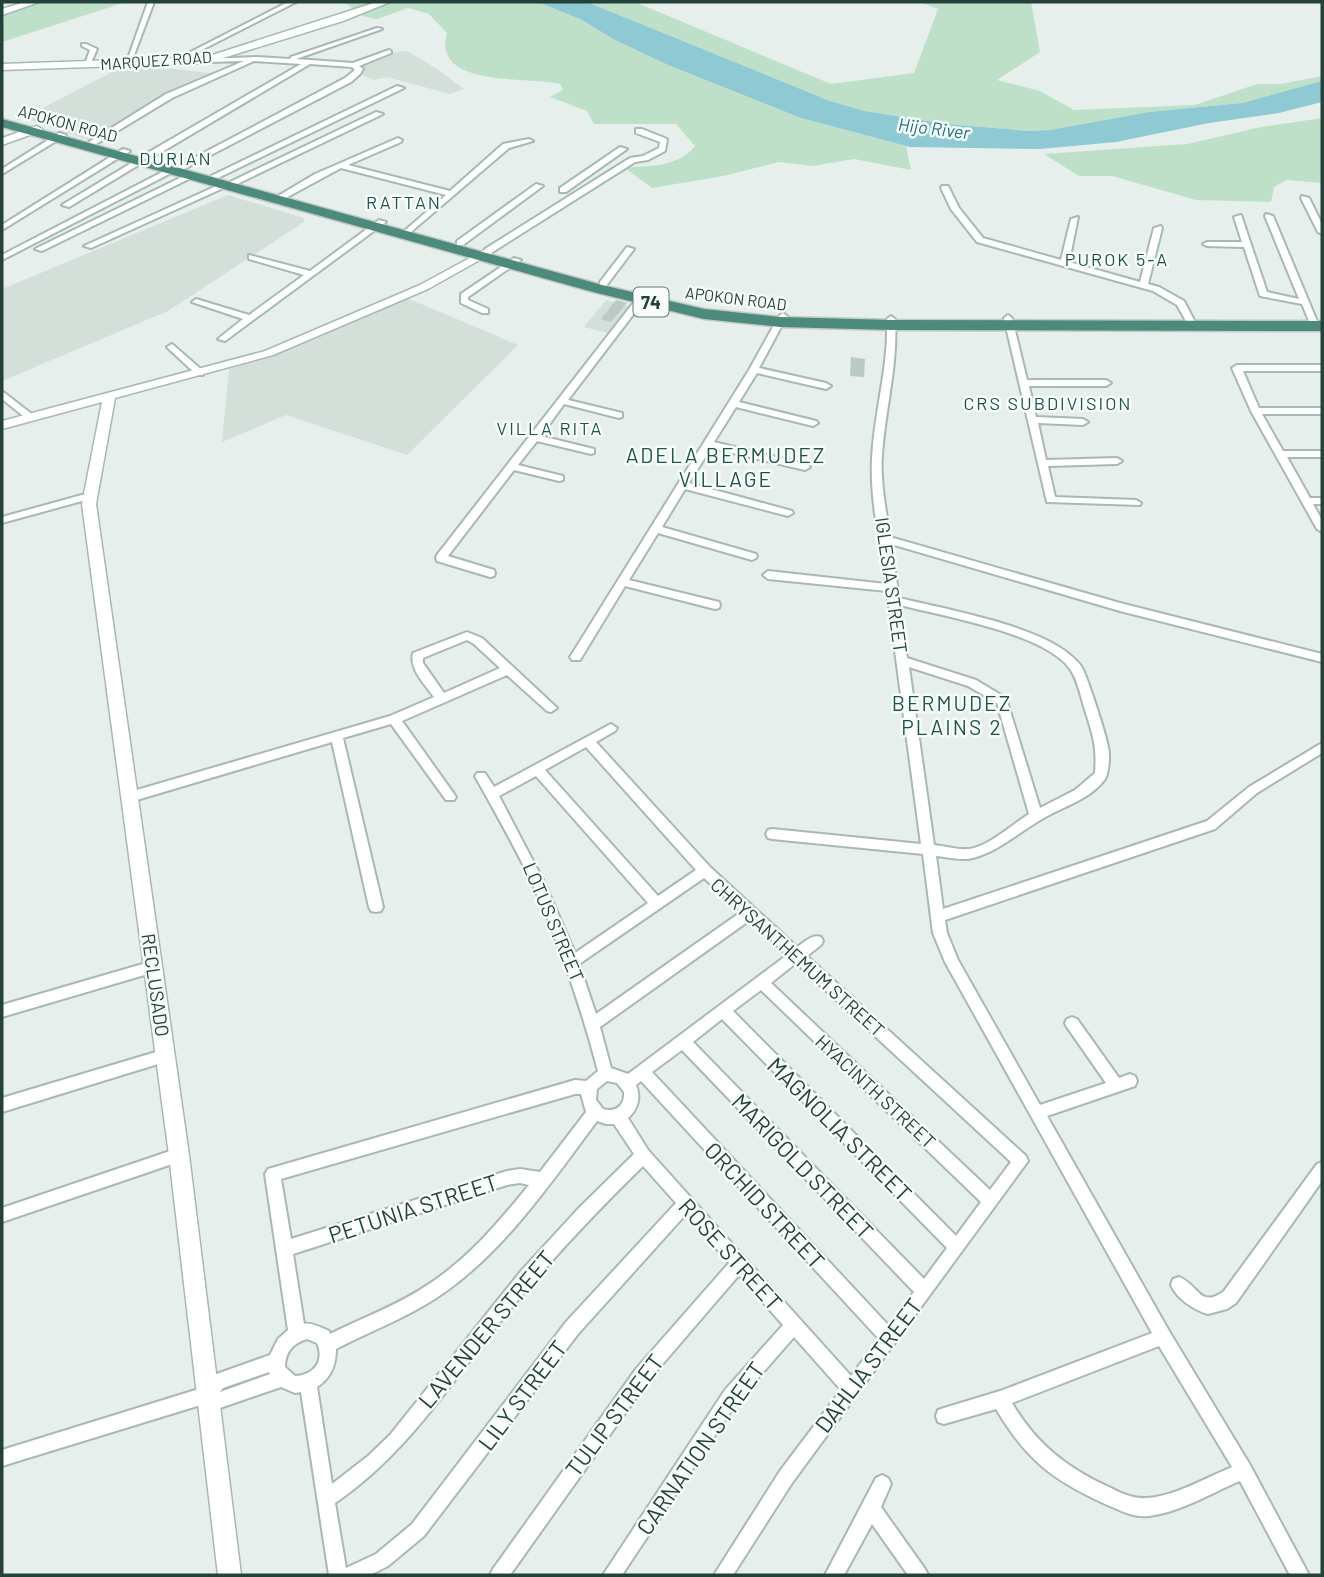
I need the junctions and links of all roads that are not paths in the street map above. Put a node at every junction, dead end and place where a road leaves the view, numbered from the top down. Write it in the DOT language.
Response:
graph roads {
  1 [pos="34,2"];
  2 [pos="151,2"];
  3 [pos="293,2"];
  4 [pos="385,2"];
  5 [pos="2,12"];
  6 [pos="379,29"];
  7 [pos="84,45"];
  8 [pos="389,52"];
  9 [pos="257,59"];
  10 [pos="207,60"];
  11 [pos="286,60"];
  12 [pos="176,61"];
  13 [pos="309,62"];
  14 [pos="128,63"];
  15 [pos="88,64"];
  16 [pos="354,65"];
  17 [pos="2,66"];
  18 [pos="400,88"];
  19 [pos="379,114"];
  20 [pos="2,122"];
  21 [pos="34,130"];
  22 [pos="639,131"];
  23 [pos="59,136"];
  24 [pos="398,140"];
  25 [pos="529,141"];
  26 [pos="2,142"];
  27 [pos="93,142"];
  28 [pos="613,144"];
  29 [pos="623,149"];
  30 [pos="123,153"];
  31 [pos="144,159"];
  32 [pos="633,160"];
  33 [pos="341,166"];
  34 [pos="182,171"];
  35 [pos="2,172"];
  36 [pos="225,181"];
  37 [pos="539,186"];
  38 [pos="945,188"];
  39 [pos="563,190"];
  40 [pos="452,194"];
  41 [pos="280,197"];
  42 [pos="1305,198"];
  43 [pos="66,205"];
  44 [pos="1269,216"];
  45 [pos="1238,217"];
  46 [pos="1075,219"];
  47 [pos="379,225"];
  48 [pos="2,228"];
  49 [pos="1158,228"];
  50 [pos="408,232"];
  51 [pos="1322,232"];
  52 [pos="460,243"];
  53 [pos="1207,244"];
  54 [pos="1247,245"];
  55 [pos="88,246"];
  56 [pos="38,249"];
  57 [pos="630,249"];
  58 [pos="485,253"];
  59 [pos="253,257"];
  60 [pos="2,258"];
  61 [pos="514,263"];
  62 [pos="1065,263"];
  63 [pos="311,274"];
  64 [pos="603,284"];
  65 [pos="1144,284"];
  66 [pos="642,297"];
  67 [pos="196,302"];
  68 [pos="1303,302"];
  69 [pos="485,311"];
  70 [pos="249,318"];
  71 [pos="781,319"];
  72 [pos="891,322"];
  73 [pos="1009,322"];
  74 [pos="1317,322"];
  75 [pos="1193,324"];
  76 [pos="222,339"];
  77 [pos="172,347"];
  78 [pos="1322,368"];
  79 [pos="1237,369"];
  80 [pos="754,370"];
  81 [pos="200,373"];
  82 [pos="1023,383"];
  83 [pos="1106,383"];
  84 [pos="826,386"];
  85 [pos="2,394"];
  86 [pos="109,397"];
  87 [pos="562,401"];
  88 [pos="733,404"];
  89 [pos="1256,411"];
  90 [pos="1322,411"];
  91 [pos="618,415"];
  92 [pos="30,417"];
  93 [pos="1032,420"];
  94 [pos="1083,422"];
  95 [pos="813,423"];
  96 [pos="2,425"];
  97 [pos="534,437"];
  98 [pos="708,444"];
  99 [pos="591,451"];
  100 [pos="1281,454"];
  101 [pos="1322,454"];
  102 [pos="1117,461"];
  103 [pos="1042,463"];
  104 [pos="512,466"];
  105 [pos="805,467"];
  106 [pos="559,478"];
  107 [pos="683,485"];
  108 [pos="89,496"];
  109 [pos="1307,501"];
  110 [pos="1322,501"];
  111 [pos="1136,503"];
  112 [pos="788,513"];
  113 [pos="2,520"];
  114 [pos="655,529"];
  115 [pos="1322,529"];
  116 [pos="885,539"];
  117 [pos="752,556"];
  118 [pos="490,573"];
  119 [pos="768,575"];
  120 [pos="623,582"];
  121 [pos="892,594"];
  122 [pos="715,605"];
  123 [pos="576,657"];
  124 [pos="1322,658"];
  125 [pos="903,661"];
  126 [pos="507,670"];
  127 [pos="442,699"];
  128 [pos="551,708"];
  129 [pos="394,719"];
  130 [pos="611,728"];
  131 [pos="337,736"];
  132 [pos="588,741"];
  133 [pos="1322,747"];
  134 [pos="537,769"];
  135 [pos="481,776"];
  136 [pos="492,794"];
  137 [pos="130,797"];
  138 [pos="450,797"];
  139 [pos="1036,816"];
  140 [pos="772,834"];
  141 [pos="930,851"];
  142 [pos="705,871"];
  143 [pos="657,904"];
  144 [pos="376,907"];
  145 [pos="749,914"];
  146 [pos="937,917"];
  147 [pos="817,941"];
  148 [pos="797,956"];
  149 [pos="572,962"];
  150 [pos="153,967"];
  151 [pos="761,982"];
  152 [pos="2,1011"];
  153 [pos="723,1011"];
  154 [pos="594,1023"];
  155 [pos="1072,1023"];
  156 [pos="683,1041"];
  157 [pos="166,1055"];
  158 [pos="642,1072"];
  159 [pos="606,1075"];
  160 [pos="628,1082"];
  161 [pos="590,1088"];
  162 [pos="2,1105"];
  163 [pos="595,1112"];
  164 [pos="1037,1113"];
  165 [pos="617,1115"];
  166 [pos="179,1155"];
  167 [pos="643,1155"];
  168 [pos="1021,1161"];
  169 [pos="1322,1169"];
  170 [pos="542,1180"];
  171 [pos="991,1201"];
  172 [pos="686,1203"];
  173 [pos="2,1215"];
  174 [pos="956,1247"];
  175 [pos="285,1249"];
  176 [pos="739,1263"];
  177 [pos="1179,1285"];
  178 [pos="924,1291"];
  179 [pos="794,1325"];
  180 [pos="297,1333"];
  181 [pos="1163,1337"];
  182 [pos="889,1338"];
  183 [pos="328,1344"];
  184 [pos="276,1361"];
  185 [pos="282,1378"];
  186 [pos="307,1384"];
  187 [pos="851,1389"];
  188 [pos="207,1395"];
  189 [pos="1000,1399"];
  190 [pos="944,1416"];
  191 [pos="2,1458"];
  192 [pos="1244,1471"];
  193 [pos="882,1484"];
  194 [pos="326,1499"];
  195 [pos="871,1508"];
  196 [pos="229,1575"];
  197 [pos="338,1575"];
  198 [pos="351,1575"];
  199 [pos="499,1575"];
  200 [pos="612,1575"];
  201 [pos="723,1575"];
  202 [pos="834,1575"];
  203 [pos="919,1575"];
  204 [pos="1300,1575"];
  1 -- 5 [label="main road"];
  2 -- 14 [label="street"];
  3 -- 12 [label="street"];
  4 -- 10 [label="main road, MARQUEZ ROAD"];
  6 -- 11 [label="street"];
  7 -- 15 [label="street"];
  8 -- 16 [label="street"];
  9 -- 10 [label="street"];
  9 -- 11 [label="street"];
  9 -- 27 [label="street"];
  10 -- 12 [label="main road, MARQUEZ ROAD"];
  11 -- 13 [label="street"];
  12 -- 14 [label="main road, MARQUEZ ROAD"];
  13 -- 16 [label="street"];
  13 -- 31 [label="street"];
  14 -- 15 [label="main road, MARQUEZ ROAD"];
  15 -- 17 [label="main road, MARQUEZ ROAD"];
  16 -- 34 [label="street"];
  18 -- 36 [label="street"];
  19 -- 36 [label="street"];
  20 -- 21 [label="highway, APOKON ROAD / 74"];
  21 -- 23 [label="highway, APOKON ROAD / 74"];
  21 -- 26 [label="main road"];
  22 -- 32 [label="street"];
  23 -- 27 [label="highway, APOKON ROAD / 74"];
  23 -- 30 [label="highway, APOKON ROAD / 74"];
  23 -- 35 [label="street"];
  24 -- 33 [label="street"];
  25 -- 40 [label="street"];
  27 -- 30 [label="highway, APOKON ROAD / 74"];
  28 -- 29 [label="street"];
  29 -- 32 [label="street"];
  29 -- 39 [label="street"];
  30 -- 31 [label="highway, APOKON ROAD / 74"];
  30 -- 48 [label="street"];
  31 -- 34 [label="highway, APOKON ROAD / 74"];
  31 -- 43 [label="street"];
  32 -- 58 [label="street"];
  33 -- 40 [label="street"];
  33 -- 41 [label="street"];
  34 -- 36 [label="highway, APOKON ROAD / 74"];
  34 -- 56 [label="street"];
  34 -- 60 [label="street"];
  36 -- 41 [label="highway, APOKON ROAD / 74"];
  36 -- 55 [label="street"];
  37 -- 52 [label="street"];
  38 -- 62 [label="street"];
  40 -- 50 [label="street"];
  41 -- 47 [label="highway, APOKON ROAD / 74"];
  42 -- 51 [label="street"];
  44 -- 68 [label="street"];
  45 -- 54 [label="street"];
  46 -- 62 [label="street"];
  47 -- 50 [label="highway, APOKON ROAD / 74"];
  47 -- 63 [label="street"];
  49 -- 65 [label="street"];
  50 -- 52 [label="highway, APOKON ROAD / 74"];
  50 -- 58 [label="highway, APOKON ROAD / 74"];
  52 -- 58 [label="highway, APOKON ROAD / 74"];
  53 -- 54 [label="street"];
  54 -- 68 [label="street"];
  57 -- 64 [label="street"];
  58 -- 61 [label="highway, APOKON ROAD / 74"];
  58 -- 81 [label="street"];
  59 -- 63 [label="street"];
  61 -- 64 [label="highway, APOKON ROAD / 74"];
  61 -- 66 [label="highway, APOKON ROAD / 74"];
  61 -- 69 [label="street"];
  62 -- 65 [label="street"];
  63 -- 70 [label="street"];
  64 -- 66 [label="highway, APOKON ROAD / 74"];
  65 -- 75 [label="street"];
  66 -- 71 [label="highway, APOKON ROAD / 74"];
  66 -- 87 [label="street"];
  67 -- 70 [label="street"];
  68 -- 74 [label="street"];
  70 -- 76 [label="street"];
  71 -- 72 [label="highway, APOKON ROAD / 74"];
  71 -- 80 [label="street"];
  72 -- 73 [label="highway, APOKON ROAD / 74"];
  72 -- 116 [label="street, IGLESIA STREET"];
  73 -- 75 [label="highway, APOKON ROAD / 74"];
  73 -- 82 [label="street"];
  74 -- 75 [label="highway, APOKON ROAD / 74"];
  77 -- 81 [label="street"];
  78 -- 79 [label="street"];
  79 -- 89 [label="street"];
  80 -- 84 [label="street"];
  80 -- 88 [label="street"];
  81 -- 86 [label="street"];
  82 -- 83 [label="street"];
  82 -- 93 [label="street"];
  85 -- 92 [label="street"];
  86 -- 92 [label="street"];
  86 -- 108 [label="street, RECLUSADO"];
  87 -- 91 [label="street"];
  87 -- 97 [label="street"];
  88 -- 95 [label="street"];
  88 -- 98 [label="street"];
  89 -- 90 [label="street"];
  89 -- 100 [label="street"];
  92 -- 96 [label="street"];
  93 -- 94 [label="street"];
  93 -- 103 [label="street"];
  97 -- 99 [label="street"];
  97 -- 104 [label="street"];
  98 -- 105 [label="street"];
  98 -- 107 [label="street"];
  100 -- 101 [label="street"];
  100 -- 109 [label="street"];
  102 -- 103 [label="street"];
  103 -- 111 [label="street"];
  104 -- 106 [label="street"];
  104 -- 118 [label="street"];
  107 -- 112 [label="street"];
  107 -- 114 [label="street"];
  108 -- 113 [label="street"];
  108 -- 137 [label="street, RECLUSADO"];
  109 -- 110 [label="street"];
  109 -- 115 [label="street"];
  114 -- 117 [label="street"];
  114 -- 120 [label="street"];
  116 -- 121 [label="street, IGLESIA STREET"];
  116 -- 124 [label="street"];
  119 -- 121 [label="street"];
  120 -- 122 [label="street"];
  120 -- 123 [label="street"];
  121 -- 125 [label="street, IGLESIA STREET"];
  121 -- 139 [label="street"];
  125 -- 139 [label="street"];
  125 -- 141 [label="street, IGLESIA STREET"];
  126 -- 127 [label="street"];
  126 -- 127 [label="street"];
  126 -- 128 [label="street"];
  127 -- 129 [label="street"];
  129 -- 131 [label="street"];
  129 -- 138 [label="street"];
  130 -- 132 [label="street"];
  131 -- 137 [label="street"];
  131 -- 144 [label="street"];
  132 -- 134 [label="street"];
  132 -- 142 [label="street, CHRYSANTHEMUM STREET"];
  133 -- 146 [label="street"];
  134 -- 136 [label="street"];
  134 -- 143 [label="street"];
  135 -- 136 [label="street, LOTUS STREET"];
  136 -- 149 [label="street, LOTUS STREET"];
  137 -- 150 [label="street, RECLUSADO"];
  139 -- 141 [label="street"];
  140 -- 141 [label="street"];
  141 -- 146 [label="street, IGLESIA STREET"];
  142 -- 143 [label="street"];
  142 -- 145 [label="street, CHRYSANTHEMUM STREET"];
  143 -- 149 [label="street"];
  145 -- 148 [label="street, CHRYSANTHEMUM STREET"];
  145 -- 154 [label="street"];
  146 -- 164 [label="street, IGLESIA STREET"];
  147 -- 148 [label="street"];
  148 -- 151 [label="street"];
  148 -- 168 [label="street, CHRYSANTHEMUM STREET"];
  149 -- 154 [label="street, LOTUS STREET"];
  150 -- 152 [label="street"];
  150 -- 157 [label="street, RECLUSADO"];
  151 -- 153 [label="street"];
  151 -- 171 [label="street, HYACINTH STREET"];
  153 -- 156 [label="street"];
  153 -- 174 [label="street, MAGNOLIA STREET"];
  154 -- 159 [label="street, LOTUS STREET"];
  155 -- 164 [label="street"];
  156 -- 158 [label="street"];
  156 -- 178 [label="street, MARIGOLD STREET"];
  157 -- 162 [label="street"];
  157 -- 166 [label="street, RECLUSADO"];
  158 -- 160 [label="street"];
  158 -- 182 [label="street, ORCHID STREET"];
  159 -- 160 [label="street"];
  159 -- 161 [label="street"];
  160 -- 165 [label="street"];
  161 -- 163 [label="street"];
  161 -- 175 [label="street"];
  163 -- 165 [label="street"];
  163 -- 170 [label="street"];
  164 -- 181 [label="street, IGLESIA STREET"];
  165 -- 167 [label="street, ROSE STREET"];
  166 -- 173 [label="street"];
  166 -- 188 [label="street, RECLUSADO"];
  167 -- 172 [label="street, ROSE STREET"];
  167 -- 194 [label="street, LAVENDER STREET"];
  168 -- 171 [label="street, DAHLIA STREET"];
  169 -- 177 [label="street"];
  170 -- 175 [label="street, PETUNIA STREET"];
  170 -- 183 [label="street"];
  171 -- 174 [label="street, DAHLIA STREET"];
  172 -- 176 [label="street, ROSE STREET"];
  172 -- 198 [label="street, LILY STREET"];
  174 -- 178 [label="street, DAHLIA STREET"];
  175 -- 180 [label="street"];
  176 -- 179 [label="street, ROSE STREET"];
  176 -- 199 [label="street, TULIP STREET"];
  178 -- 182 [label="street, DAHLIA STREET"];
  179 -- 187 [label="street, ROSE STREET"];
  179 -- 200 [label="street, CARNATION STREET"];
  180 -- 183 [label="street"];
  180 -- 184 [label="street"];
  181 -- 189 [label="street"];
  181 -- 192 [label="street, IGLESIA STREET"];
  182 -- 187 [label="street, DAHLIA STREET"];
  183 -- 186 [label="street"];
  184 -- 185 [label="street"];
  184 -- 188 [label="street"];
  185 -- 186 [label="street"];
  185 -- 188 [label="street"];
  186 -- 194 [label="street"];
  187 -- 201 [label="street, DAHLIA STREET"];
  188 -- 191 [label="street"];
  188 -- 196 [label="street, RECLUSADO"];
  189 -- 190 [label="street"];
  189 -- 192 [label="street"];
  192 -- 204 [label="street, IGLESIA STREET"];
  193 -- 195 [label="street"];
  194 -- 197 [label="street"];
  195 -- 202 [label="street"];
  195 -- 203 [label="street"];
}
